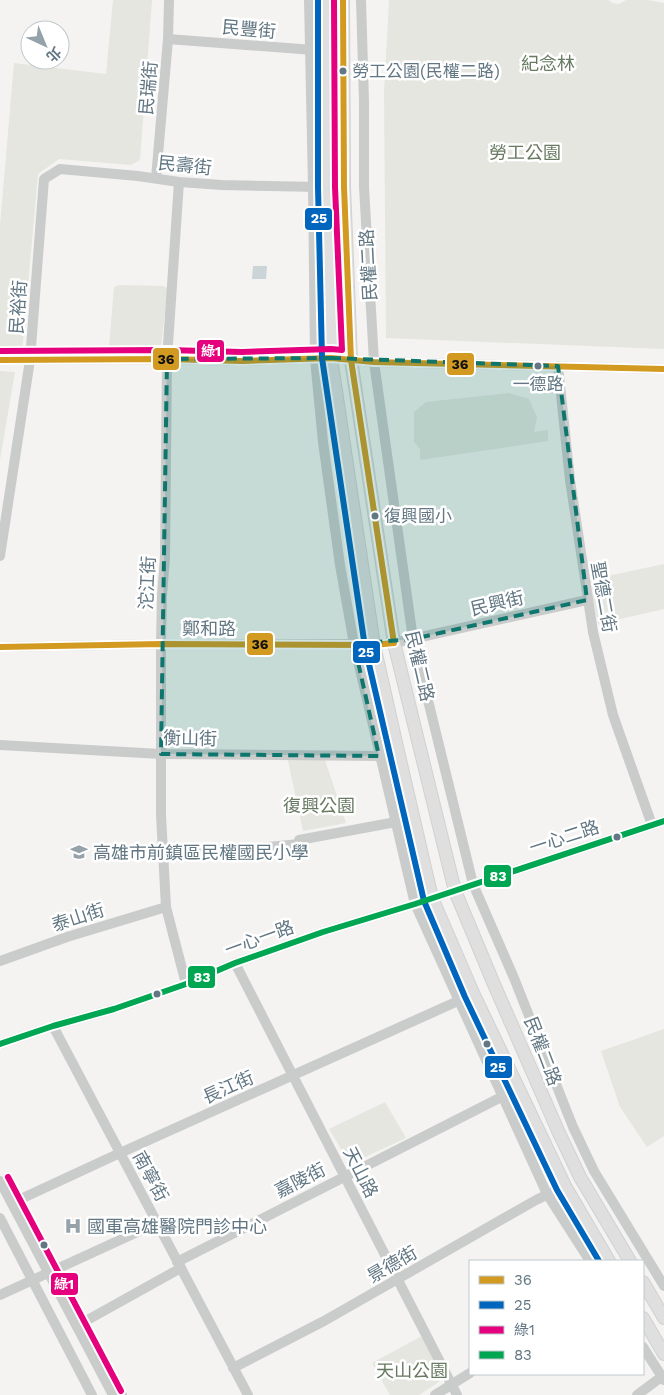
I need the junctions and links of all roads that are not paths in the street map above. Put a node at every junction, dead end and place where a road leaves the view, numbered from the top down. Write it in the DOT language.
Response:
graph roads {
  1 [pos="169,0"];
  2 [pos="309,0"];
  3 [pos="327,0"];
  4 [pos="343,0"];
  5 [pos="362,0"];
  6 [pos="168,39"];
  7 [pos="310,50"];
  8 [pos="327,52"];
  9 [pos="156,178"];
  10 [pos="44,179"];
  11 [pos="179,182"];
  12 [pos="313,187"];
  13 [pos="327,187"];
  14 [pos="331,358"];
  15 [pos="167,359"];
  16 [pos="315,359"];
  17 [pos="0,360"];
  18 [pos="30,360"];
  19 [pos="351,360"];
  20 [pos="374,362"];
  21 [pos="558,366"];
  22 [pos="664,369"];
  23 [pos="0,556"];
  24 [pos="588,600"];
  25 [pos="413,639"];
  26 [pos="394,643"];
  27 [pos="161,644"];
  28 [pos="354,644"];
  29 [pos="374,645"];
  30 [pos="2,647"];
  31 [pos="0,745"];
  32 [pos="161,754"];
  33 [pos="379,756"];
  34 [pos="664,821"];
  35 [pos="396,822"];
  36 [pos="652,825"];
  37 [pos="162,857"];
  38 [pos="474,884"];
  39 [pos="455,890"];
  40 [pos="432,898"];
  41 [pos="415,904"];
  42 [pos="166,907"];
  43 [pos="0,961"];
  44 [pos="235,963"];
  45 [pos="186,984"];
  46 [pos="458,1001"];
  47 [pos="53,1026"];
  48 [pos="0,1044"];
  49 [pos="293,1075"];
  50 [pos="519,1088"];
  51 [pos="502,1096"];
  52 [pos="120,1153"];
  53 [pos="344,1176"];
  54 [pos="0,1181"];
  55 [pos="565,1186"];
  56 [pos="547,1194"];
  57 [pos="12,1203"];
  58 [pos="0,1218"];
  59 [pos="157,1223"];
  60 [pos="589,1260"];
  61 [pos="608,1260"];
  62 [pos="629,1260"];
  63 [pos="179,1265"];
  64 [pos="51,1272"];
  65 [pos="33,1280"];
  66 [pos="398,1280"];
  67 [pos="644,1284"];
  68 [pos="664,1286"];
  69 [pos="0,1295"];
  70 [pos="664,1318"];
  71 [pos="644,1320"];
  72 [pos="82,1323"];
  73 [pos="644,1348"];
  74 [pos="664,1354"];
  75 [pos="233,1368"];
  76 [pos="469,1374"];
  77 [pos="663,1377"];
  78 [pos="104,1378"];
  79 [pos="452,1384"];
  80 [pos="90,1391"];
  81 [pos="113,1395"];
  82 [pos="122,1395"];
  83 [pos="248,1395"];
  84 [pos="435,1395"];
  85 [pos="457,1395"];
  86 [pos="637,1395"];
  1 -- 6 [label="street, 民瑞街"];
  2 -- 7 [label="street"];
  3 -- 8 [label="main road, 民權二路"];
  4 -- 19 [label="main road, 民權二路"];
  5 -- 20 [label="street, 民權二路"];
  6 -- 7 [label="street, 民豐街"];
  6 -- 9 [label="street, 民瑞街"];
  7 -- 8 [label="street, 民豐街"];
  7 -- 12 [label="street"];
  8 -- 13 [label="main road, 民權二路"];
  9 -- 10 [label="street, 民壽街"];
  9 -- 11 [label="street, 民壽街"];
  10 -- 18 [label="street, 民裕街"];
  11 -- 12 [label="street, 民壽街"];
  11 -- 15 [label="street, 沱江街"];
  12 -- 13 [label="street, 民壽街"];
  12 -- 16 [label="street"];
  13 -- 14 [label="main road, 民權二路"];
  14 -- 16 [label="street"];
  14 -- 19 [label="street"];
  14 -- 29 [label="main road, 民權二路"];
  15 -- 16 [label="street"];
  15 -- 18 [label="street"];
  15 -- 27 [label="street, 沱江街"];
  16 -- 28 [label="street"];
  17 -- 18 [label="street"];
  18 -- 23 [label="street, 民裕街"];
  19 -- 20 [label="street"];
  19 -- 26 [label="main road, 民權二路"];
  20 -- 21 [label="street"];
  20 -- 25 [label="street, 民權二路"];
  21 -- 22 [label="street"];
  21 -- 24 [label="street, 聖德二街"];
  24 -- 25 [label="street, 民興街"];
  24 -- 36 [label="street, 聖德二街"];
  25 -- 26 [label="street, 鄭和路"];
  25 -- 38 [label="street, 民權二路"];
  26 -- 29 [label="street, 鄭和路"];
  26 -- 39 [label="main road, 民權二路"];
  27 -- 28 [label="street, 鄭和路"];
  27 -- 30 [label="street, 鄭和路"];
  27 -- 32 [label="street, 沱江街"];
  28 -- 29 [label="street, 鄭和路"];
  28 -- 33 [label="street"];
  29 -- 40 [label="main road, 民權二路"];
  31 -- 32 [label="street, 衡山街"];
  32 -- 33 [label="street, 衡山街"];
  32 -- 37 [label="street, 沱江街"];
  33 -- 35 [label="street"];
  34 -- 36 [label="street, 一心二路"];
  35 -- 37 [label="street"];
  35 -- 41 [label="street"];
  36 -- 38 [label="street, 一心二路"];
  37 -- 42 [label="street, 沱江街"];
  38 -- 39 [label="street, 一心一路"];
  38 -- 68 [label="street, 民權二路"];
  39 -- 40 [label="street, 一心一路"];
  39 -- 62 [label="main road, 民權二路"];
  40 -- 41 [label="street, 一心一路"];
  40 -- 50 [label="main road, 民權二路"];
  41 -- 44 [label="street, 一心一路"];
  41 -- 46 [label="street"];
  42 -- 43 [label="street, 泰山街"];
  42 -- 45 [label="street, 沱江街"];
  44 -- 45 [label="street, 一心一路"];
  44 -- 49 [label="street, 天山路"];
  45 -- 47 [label="street, 一心一路"];
  46 -- 49 [label="street, 長江街"];
  46 -- 51 [label="street"];
  47 -- 48 [label="street, 一心一路"];
  47 -- 52 [label="street, 南寧街"];
  49 -- 52 [label="street, 長江街"];
  49 -- 53 [label="street, 天山路"];
  50 -- 51 [label="street, 嘉陵街"];
  50 -- 55 [label="main road, 民權二路"];
  51 -- 53 [label="street, 嘉陵街"];
  51 -- 56 [label="street"];
  52 -- 57 [label="street, 長江街"];
  52 -- 59 [label="street, 南寧街"];
  53 -- 63 [label="street, 嘉陵街"];
  53 -- 66 [label="street, 天山路"];
  54 -- 57 [label="street"];
  55 -- 56 [label="street, 景德街"];
  55 -- 61 [label="main road, 民權二路"];
  56 -- 60 [label="street"];
  56 -- 66 [label="street, 景德街"];
  57 -- 64 [label="street"];
  58 -- 65 [label="street"];
  59 -- 63 [label="street, 南寧街"];
  59 -- 64 [label="street"];
  63 -- 72 [label="street, 嘉陵街"];
  63 -- 75 [label="street, 南寧街"];
  64 -- 65 [label="street"];
  64 -- 72 [label="street"];
  64 -- 78 [label="street"];
  65 -- 69 [label="street"];
  65 -- 80 [label="street"];
  66 -- 75 [label="street, 景德街"];
  66 -- 79 [label="street, 天山路"];
  67 -- 70 [label="main road"];
  71 -- 74 [label="main road"];
  72 -- 82 [label="street"];
  73 -- 77 [label="street"];
  75 -- 83 [label="street, 南寧街"];
  76 -- 79 [label="street"];
  77 -- 86 [label="street"];
  78 -- 80 [label="street"];
  78 -- 81 [label="street"];
  79 -- 84 [label="street"];
  79 -- 85 [label="street, 天山路"];
}
